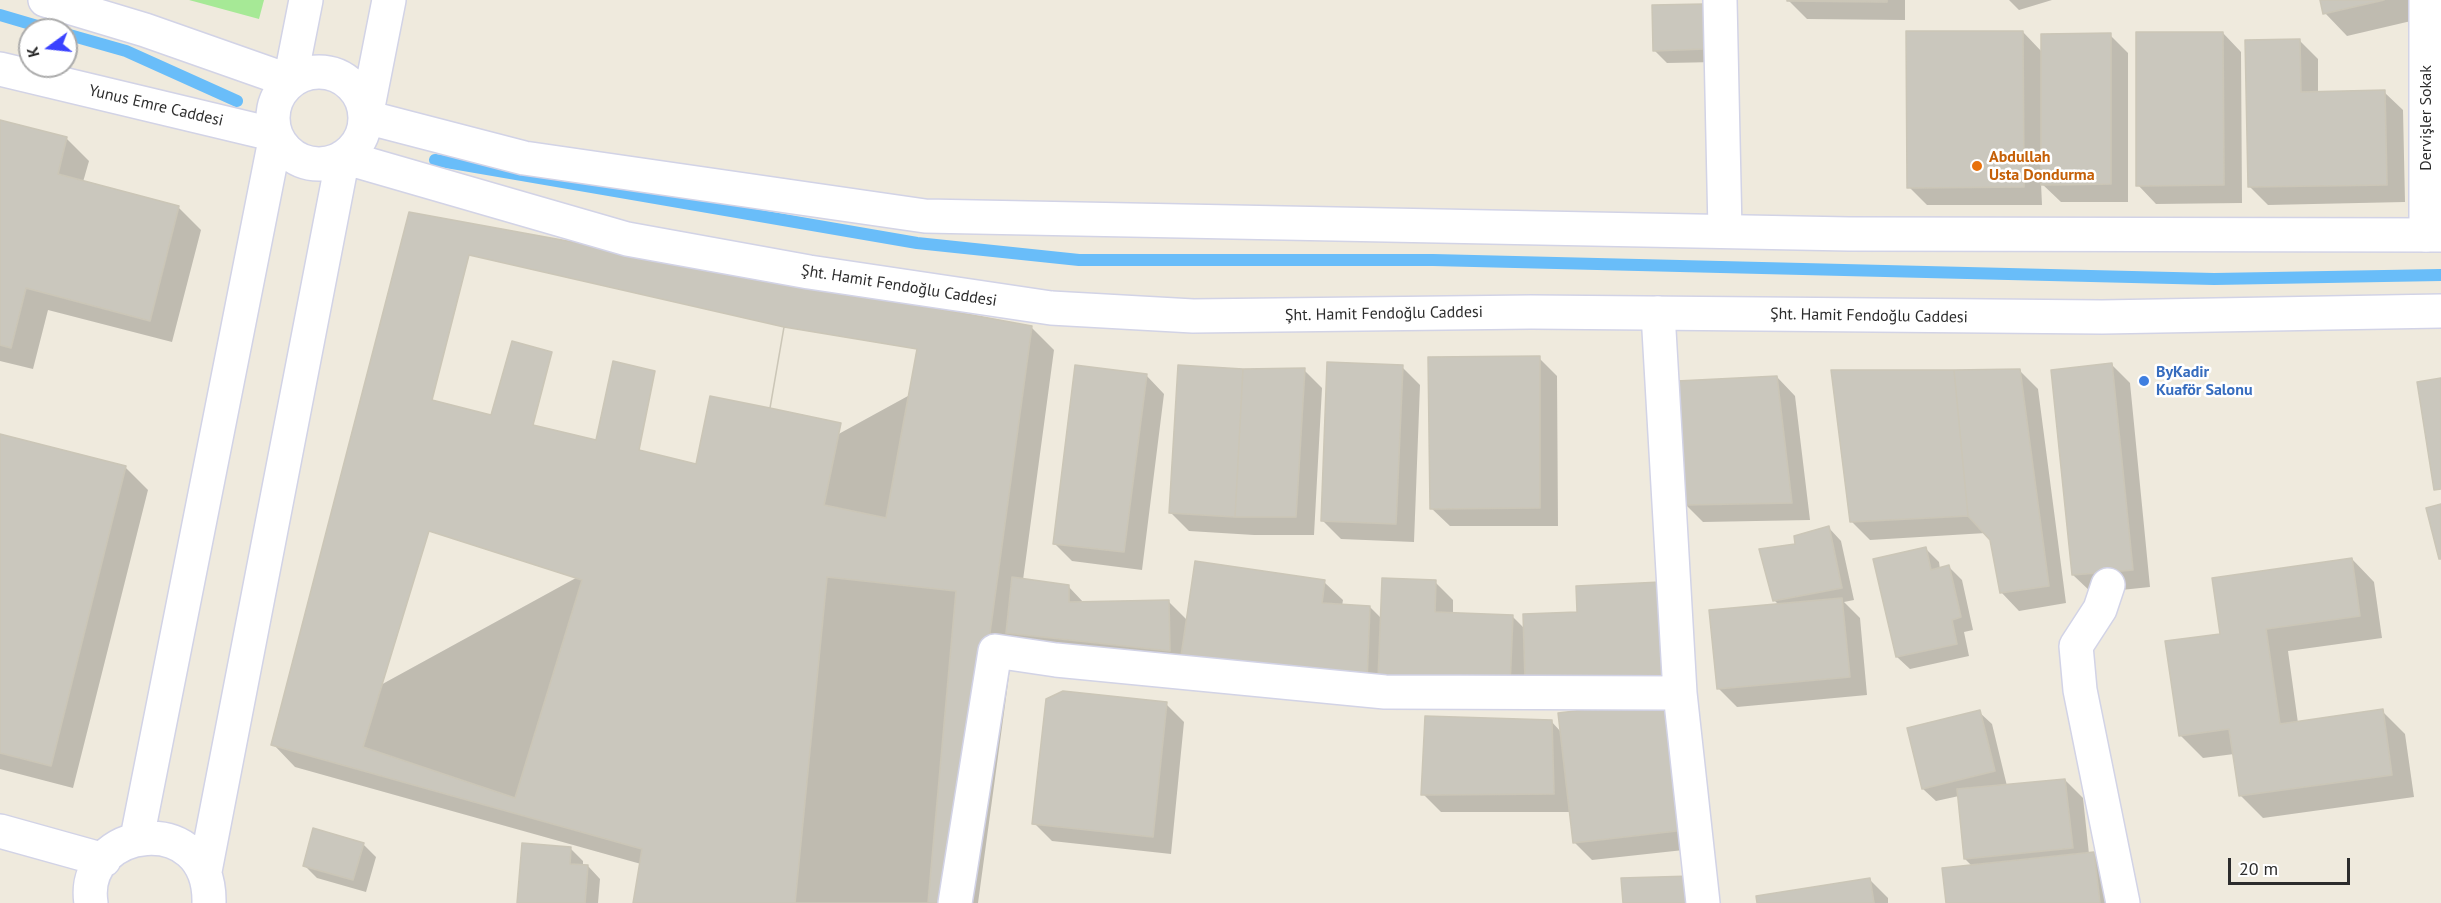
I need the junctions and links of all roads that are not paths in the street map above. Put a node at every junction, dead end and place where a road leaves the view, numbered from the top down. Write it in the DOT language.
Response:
graph roads {
  1 [pos="45,0"];
  2 [pos="306,0"];
  3 [pos="389,0"];
  4 [pos="1720,0"];
  5 [pos="2426,0"];
  6 [pos="0,69"];
  7 [pos="290,81"];
  8 [pos="366,117"];
  9 [pos="276,135"];
  10 [pos="343,157"];
  11 [pos="1725,231"];
  12 [pos="2434,235"];
  13 [pos="2441,311"];
  14 [pos="1658,313"];
  15 [pos="2108,585"];
  16 [pos="1680,693"];
  17 [pos="0,831"];
  18 [pos="137,838"];
  19 [pos="104,860"];
  20 [pos="205,871"];
  21 [pos="92,903"];
  22 [pos="209,903"];
  23 [pos="955,903"];
  24 [pos="1703,903"];
  25 [pos="2123,903"];
  1 -- 7 [label="main road"];
  2 -- 7 [label="main road"];
  3 -- 8 [label="main road"];
  4 -- 11 [label="main road"];
  5 -- 12 [label="main road, Dervişler Sokak"];
  6 -- 9 [label="main road, Yunus Emre Caddesi"];
  7 -- 8 [label="main road"];
  7 -- 9 [label="main road"];
  8 -- 10 [label="main road"];
  8 -- 11 [label="main road"];
  9 -- 10 [label="main road"];
  9 -- 18 [label="main road"];
  10 -- 14 [label="main road, Şht. Hamit Fendoğlu Caddesi"];
  10 -- 20 [label="main road"];
  11 -- 12 [label="main road"];
  13 -- 14 [label="main road, Şht. Hamit Fendoğlu Caddesi"];
  14 -- 16 [label="main road"];
  15 -- 25 [label="main road"];
  16 -- 23 [label="main road"];
  16 -- 24 [label="main road"];
  17 -- 19 [label="main road"];
  18 -- 19 [label="main road"];
  18 -- 20 [label="main road"];
  19 -- 21 [label="main road"];
  20 -- 22 [label="main road"];
}
